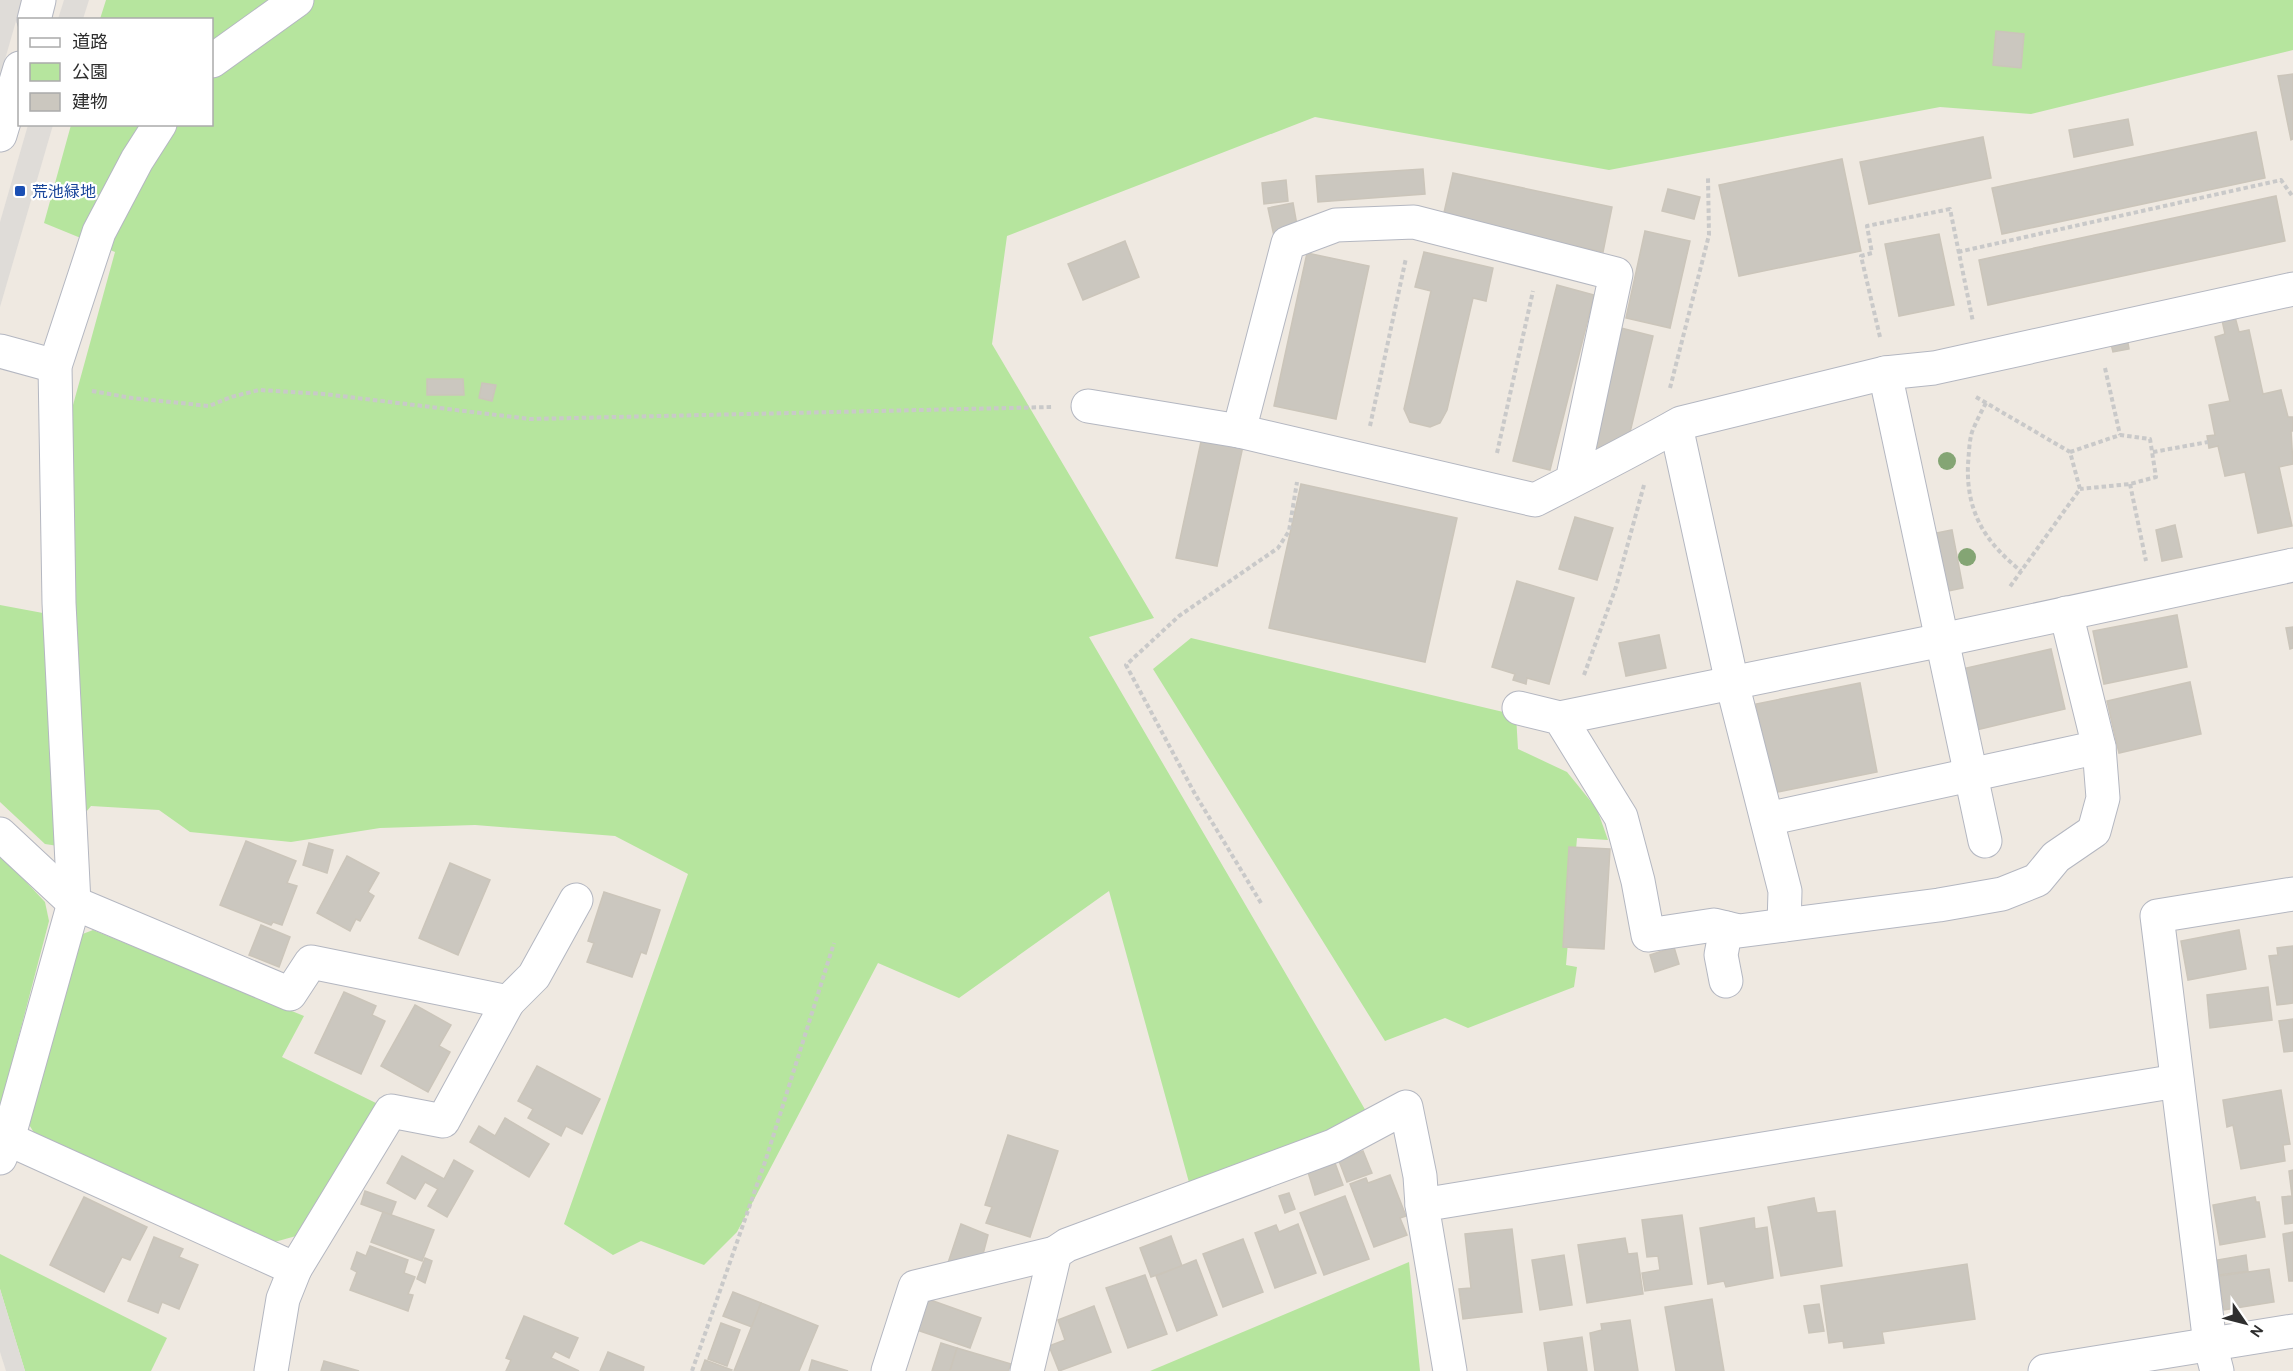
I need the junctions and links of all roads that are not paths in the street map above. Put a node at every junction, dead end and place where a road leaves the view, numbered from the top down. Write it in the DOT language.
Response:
graph roads {
  1 [pos="39,0"];
  2 [pos="297,0"];
  3 [pos="34,18"];
  4 [pos="213,60"];
  5 [pos="18,75"];
  6 [pos="159,126"];
  7 [pos="0,135"];
  8 [pos="2293,289"];
  9 [pos="0,351"];
  10 [pos="1886,373"];
  11 [pos="56,376"];
  12 [pos="1088,406"];
  13 [pos="1676,426"];
  14 [pos="1239,431"];
  15 [pos="1572,481"];
  16 [pos="2293,565"];
  17 [pos="2066,613"];
  18 [pos="1942,640"];
  19 [pos="1732,683"];
  20 [pos="1519,708"];
  21 [pos="1560,718"];
  22 [pos="2099,747"];
  23 [pos="1971,774"];
  24 [pos="1767,819"];
  25 [pos="0,834"];
  26 [pos="1985,841"];
  27 [pos="2293,894"];
  28 [pos="576,900"];
  29 [pos="74,903"];
  30 [pos="1784,925"];
  31 [pos="1726,928"];
  32 [pos="1726,981"];
  33 [pos="508,1002"];
  34 [pos="2177,1081"];
  35 [pos="4,1149"];
  36 [pos="1422,1205"];
  37 [pos="1055,1253"];
  38 [pos="295,1269"];
  39 [pos="2293,1331"];
  40 [pos="2213,1358"];
  41 [pos="270,1371"];
  42 [pos="888,1371"];
  43 [pos="1027,1371"];
  44 [pos="1449,1371"];
  45 [pos="2045,1371"];
  1 -- 3 [label="street"];
  2 -- 4 [label="street"];
  5 -- 7 [label="street"];
  6 -- 11 [label="street"];
  8 -- 10 [label="street"];
  9 -- 11 [label="street"];
  10 -- 13 [label="street"];
  10 -- 18 [label="street"];
  11 -- 29 [label="street"];
  12 -- 14 [label="street"];
  13 -- 15 [label="street"];
  13 -- 19 [label="street"];
  14 -- 15 [label="street"];
  14 -- 15 [label="street"];
  16 -- 17 [label="street"];
  17 -- 18 [label="street"];
  17 -- 22 [label="street"];
  18 -- 19 [label="street"];
  18 -- 23 [label="street"];
  19 -- 21 [label="street"];
  19 -- 24 [label="street"];
  20 -- 21 [label="street"];
  21 -- 31 [label="street"];
  22 -- 23 [label="street"];
  22 -- 30 [label="street"];
  23 -- 24 [label="street"];
  23 -- 26 [label="street"];
  24 -- 30 [label="street"];
  25 -- 29 [label="street"];
  27 -- 34 [label="street"];
  28 -- 33 [label="street"];
  29 -- 33 [label="street"];
  29 -- 35 [label="street"];
  30 -- 31 [label="street"];
  31 -- 32 [label="street"];
  33 -- 38 [label="street"];
  34 -- 36 [label="street"];
  34 -- 40 [label="street"];
  35 -- 38 [label="street"];
  36 -- 37 [label="street"];
  36 -- 44 [label="street"];
  37 -- 42 [label="street"];
  37 -- 43 [label="street"];
  38 -- 41 [label="street"];
  39 -- 40 [label="street"];
  40 -- 45 [label="street"];
}
